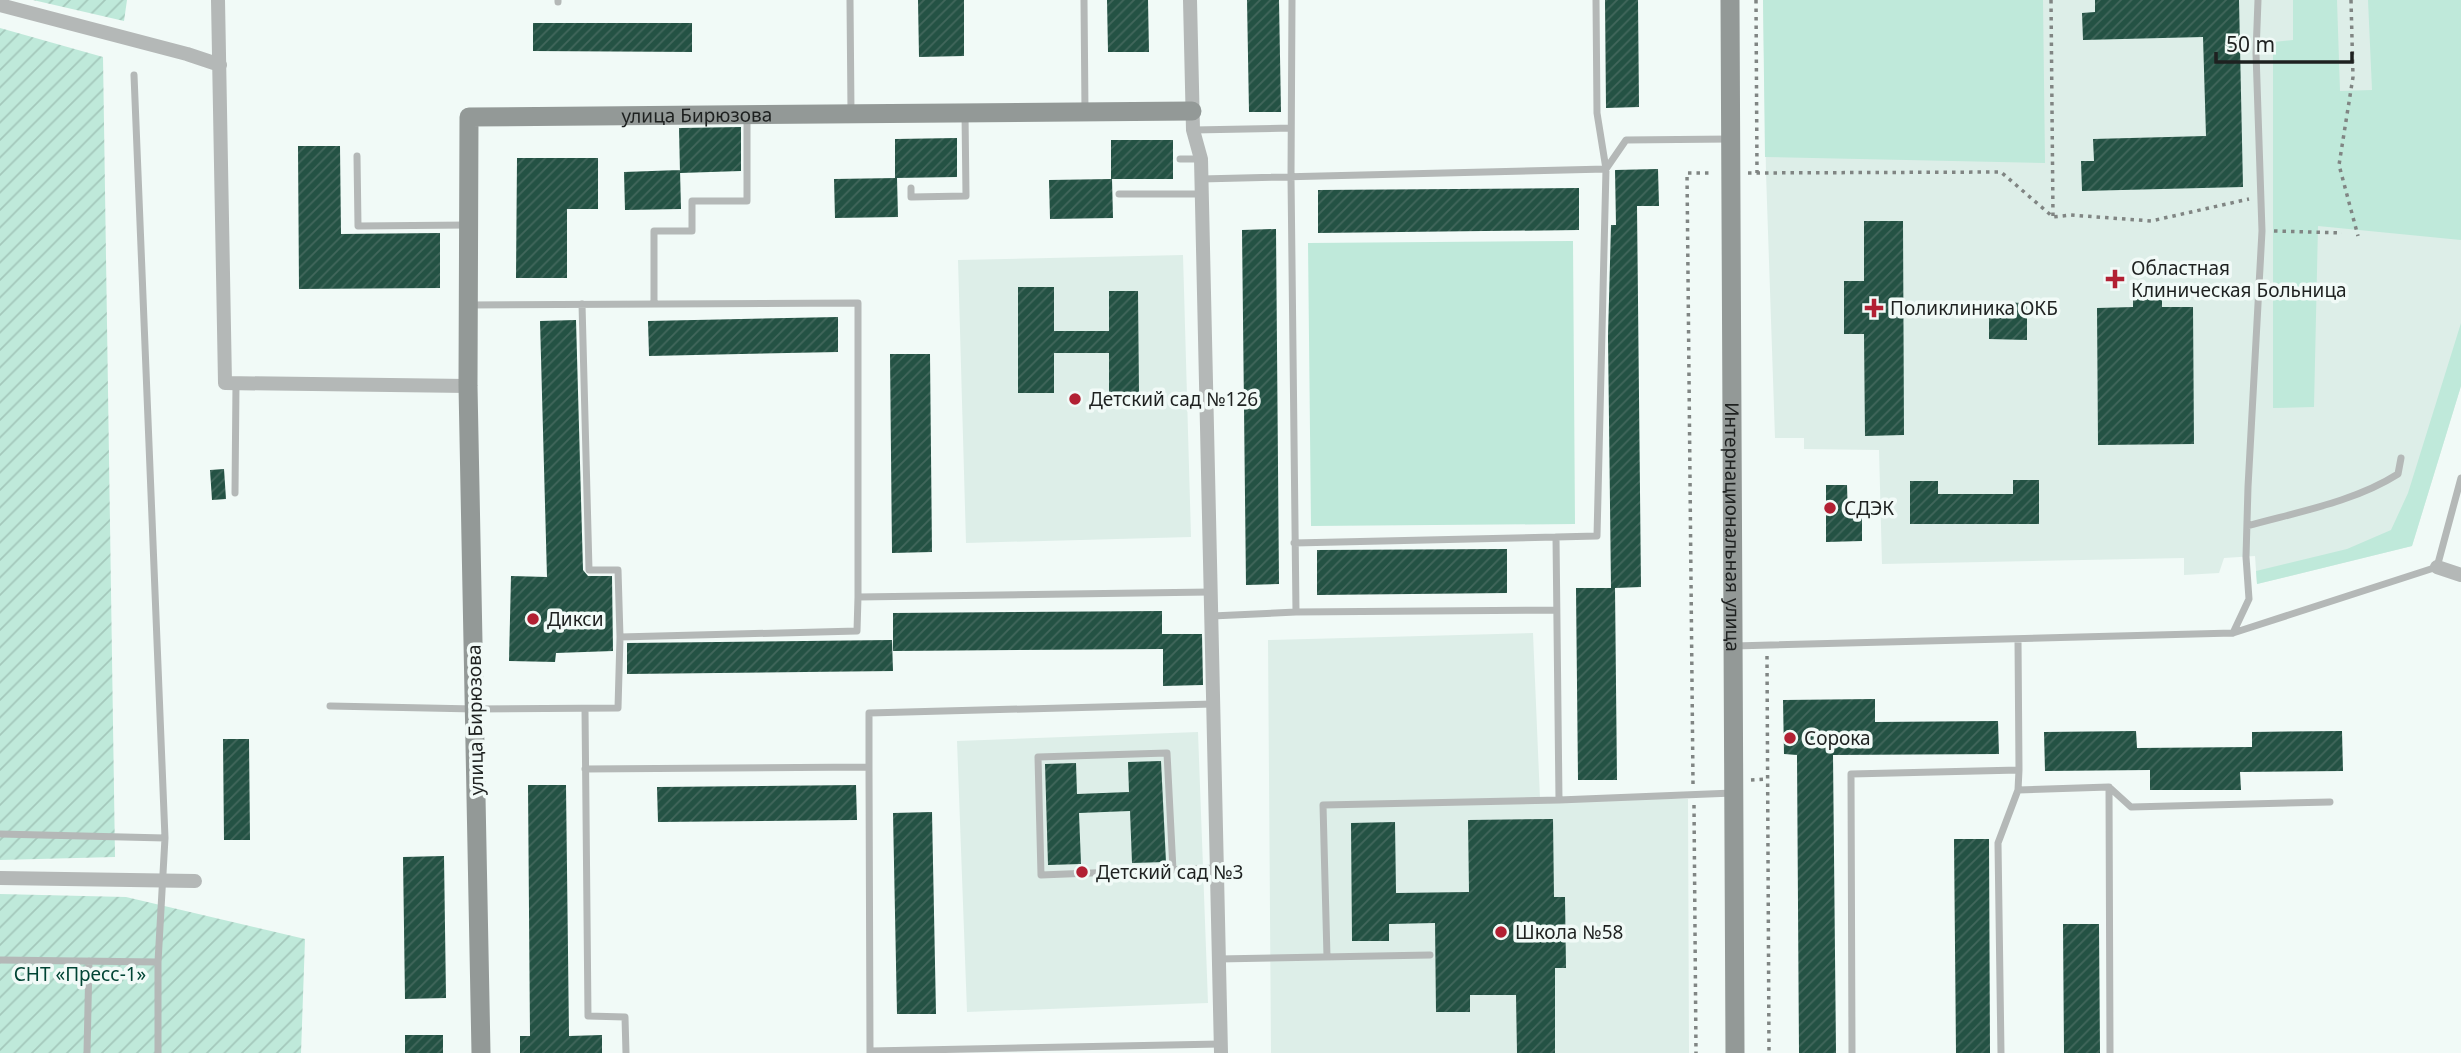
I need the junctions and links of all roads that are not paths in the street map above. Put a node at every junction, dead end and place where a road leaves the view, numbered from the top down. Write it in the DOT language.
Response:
graph roads {
  1 [pos="218,0"];
  2 [pos="850,0"];
  3 [pos="1084,0"];
  4 [pos="1190,0"];
  5 [pos="1292,0"];
  6 [pos="1596,0"];
  7 [pos="1730,0"];
  8 [pos="2258,0"];
  9 [pos="0,5"];
  10 [pos="219,65"];
  11 [pos="134,75"];
  12 [pos="1085,112"];
  13 [pos="851,113"];
  14 [pos="965,113"];
  15 [pos="747,114"];
  16 [pos="1193,121"];
  17 [pos="1291,128"];
  18 [pos="1731,139"];
  19 [pos="357,156"];
  20 [pos="1180,159"];
  21 [pos="1201,159"];
  22 [pos="1606,169"];
  23 [pos="1291,177"];
  24 [pos="1202,187"];
  25 [pos="1119,194"];
  26 [pos="911,206"];
  27 [pos="469,225"];
  28 [pos="582,304"];
  29 [pos="654,304"];
  30 [pos="468,305"];
  31 [pos="236,383"];
  32 [pos="468,386"];
  33 [pos="2401,458"];
  34 [pos="2461,478"];
  35 [pos="235,493"];
  36 [pos="2247,526"];
  37 [pos="1556,537"];
  38 [pos="1294,543"];
  39 [pos="2437,567"];
  40 [pos="2461,575"];
  41 [pos="1210,592"];
  42 [pos="858,597"];
  43 [pos="1555,610"];
  44 [pos="1296,612"];
  45 [pos="1211,616"];
  46 [pos="2233,634"];
  47 [pos="620,637"];
  48 [pos="2018,640"];
  49 [pos="1733,646"];
  50 [pos="1213,704"];
  51 [pos="330,706"];
  52 [pos="475,709"];
  53 [pos="585,709"];
  54 [pos="869,767"];
  55 [pos="585,769"];
  56 [pos="2019,770"];
  57 [pos="2109,787"];
  58 [pos="2018,790"];
  59 [pos="1734,793"];
  60 [pos="1559,800"];
  61 [pos="2330,802"];
  62 [pos="0,834"];
  63 [pos="165,838"];
  64 [pos="1216,868"];
  65 [pos="1173,870"];
  66 [pos="0,878"];
  67 [pos="195,881"];
  68 [pos="1430,955"];
  69 [pos="1327,957"];
  70 [pos="1218,959"];
  71 [pos="0,960"];
  72 [pos="89,961"];
  73 [pos="158,962"];
  74 [pos="1220,1049"];
  75 [pos="870,1052"];
  76 [pos="87,1053"];
  77 [pos="158,1053"];
  78 [pos="481,1053"];
  79 [pos="626,1053"];
  80 [pos="1735,1053"];
  81 [pos="1852,1053"];
  82 [pos="2001,1053"];
  83 [pos="2110,1053"];
  1 -- 10 [label="street"];
  2 -- 13 [label="lane"];
  3 -- 12 [label="lane"];
  4 -- 16 [label="street"];
  5 -- 17 [label="lane"];
  6 -- 22 [label="lane"];
  7 -- 18 [label="street, Интернациональная улица"];
  8 -- 36 [label="lane"];
  9 -- 10 [label="street"];
  10 -- 31 [label="street"];
  11 -- 63 [label="lane"];
  12 -- 14 [label="street, улица Бирюзова"];
  12 -- 16 [label="street, улица Бирюзова"];
  13 -- 14 [label="street, улица Бирюзова"];
  13 -- 15 [label="street, улица Бирюзова"];
  14 -- 26 [label="lane"];
  15 -- 27 [label="street, улица Бирюзова"];
  15 -- 29 [label="lane"];
  16 -- 17 [label="lane"];
  16 -- 21 [label="street"];
  17 -- 23 [label="lane"];
  18 -- 22 [label="lane"];
  18 -- 49 [label="street, Интернациональная улица"];
  19 -- 27 [label="lane"];
  20 -- 21 [label="lane"];
  21 -- 24 [label="street"];
  22 -- 23 [label="lane"];
  22 -- 37 [label="lane"];
  23 -- 24 [label="lane"];
  23 -- 38 [label="lane"];
  24 -- 25 [label="lane"];
  24 -- 41 [label="street"];
  27 -- 30 [label="street, улица Бирюзова"];
  28 -- 29 [label="lane"];
  28 -- 30 [label="lane"];
  28 -- 47 [label="lane"];
  29 -- 42 [label="lane"];
  30 -- 32 [label="street, улица Бирюзова"];
  31 -- 32 [label="street"];
  31 -- 35 [label="lane"];
  32 -- 52 [label="street, улица Бирюзова"];
  33 -- 36 [label="lane"];
  34 -- 39 [label="lane"];
  36 -- 46 [label="lane"];
  37 -- 38 [label="lane"];
  37 -- 43 [label="lane"];
  38 -- 44 [label="lane"];
  39 -- 40 [label="street"];
  39 -- 46 [label="lane"];
  41 -- 42 [label="lane"];
  41 -- 45 [label="street"];
  42 -- 47 [label="lane"];
  43 -- 44 [label="lane"];
  43 -- 60 [label="lane"];
  44 -- 45 [label="lane"];
  45 -- 50 [label="street"];
  46 -- 48 [label="lane"];
  47 -- 53 [label="lane"];
  48 -- 49 [label="lane"];
  48 -- 56 [label="lane"];
  49 -- 59 [label="street, Интернациональная улица"];
  50 -- 54 [label="lane"];
  50 -- 64 [label="street"];
  51 -- 52 [label="lane"];
  52 -- 53 [label="lane"];
  52 -- 78 [label="street, улица Бирюзова"];
  53 -- 55 [label="lane"];
  54 -- 55 [label="lane"];
  54 -- 75 [label="lane"];
  55 -- 79 [label="lane"];
  56 -- 58 [label="lane"];
  56 -- 81 [label="lane"];
  57 -- 58 [label="lane"];
  57 -- 61 [label="lane"];
  57 -- 83 [label="lane"];
  58 -- 82 [label="lane"];
  59 -- 60 [label="lane"];
  59 -- 80 [label="street, Интернациональная улица"];
  60 -- 69 [label="lane"];
  62 -- 63 [label="lane"];
  63 -- 73 [label="lane"];
  64 -- 65 [label="lane"];
  64 -- 70 [label="street"];
  65 -- 65 [label="lane"];
  66 -- 67 [label="street"];
  68 -- 69 [label="lane"];
  69 -- 70 [label="lane"];
  70 -- 74 [label="street"];
  71 -- 72 [label="lane"];
  72 -- 73 [label="lane"];
  72 -- 76 [label="lane"];
  73 -- 77 [label="lane"];
  74 -- 75 [label="lane"];
}
